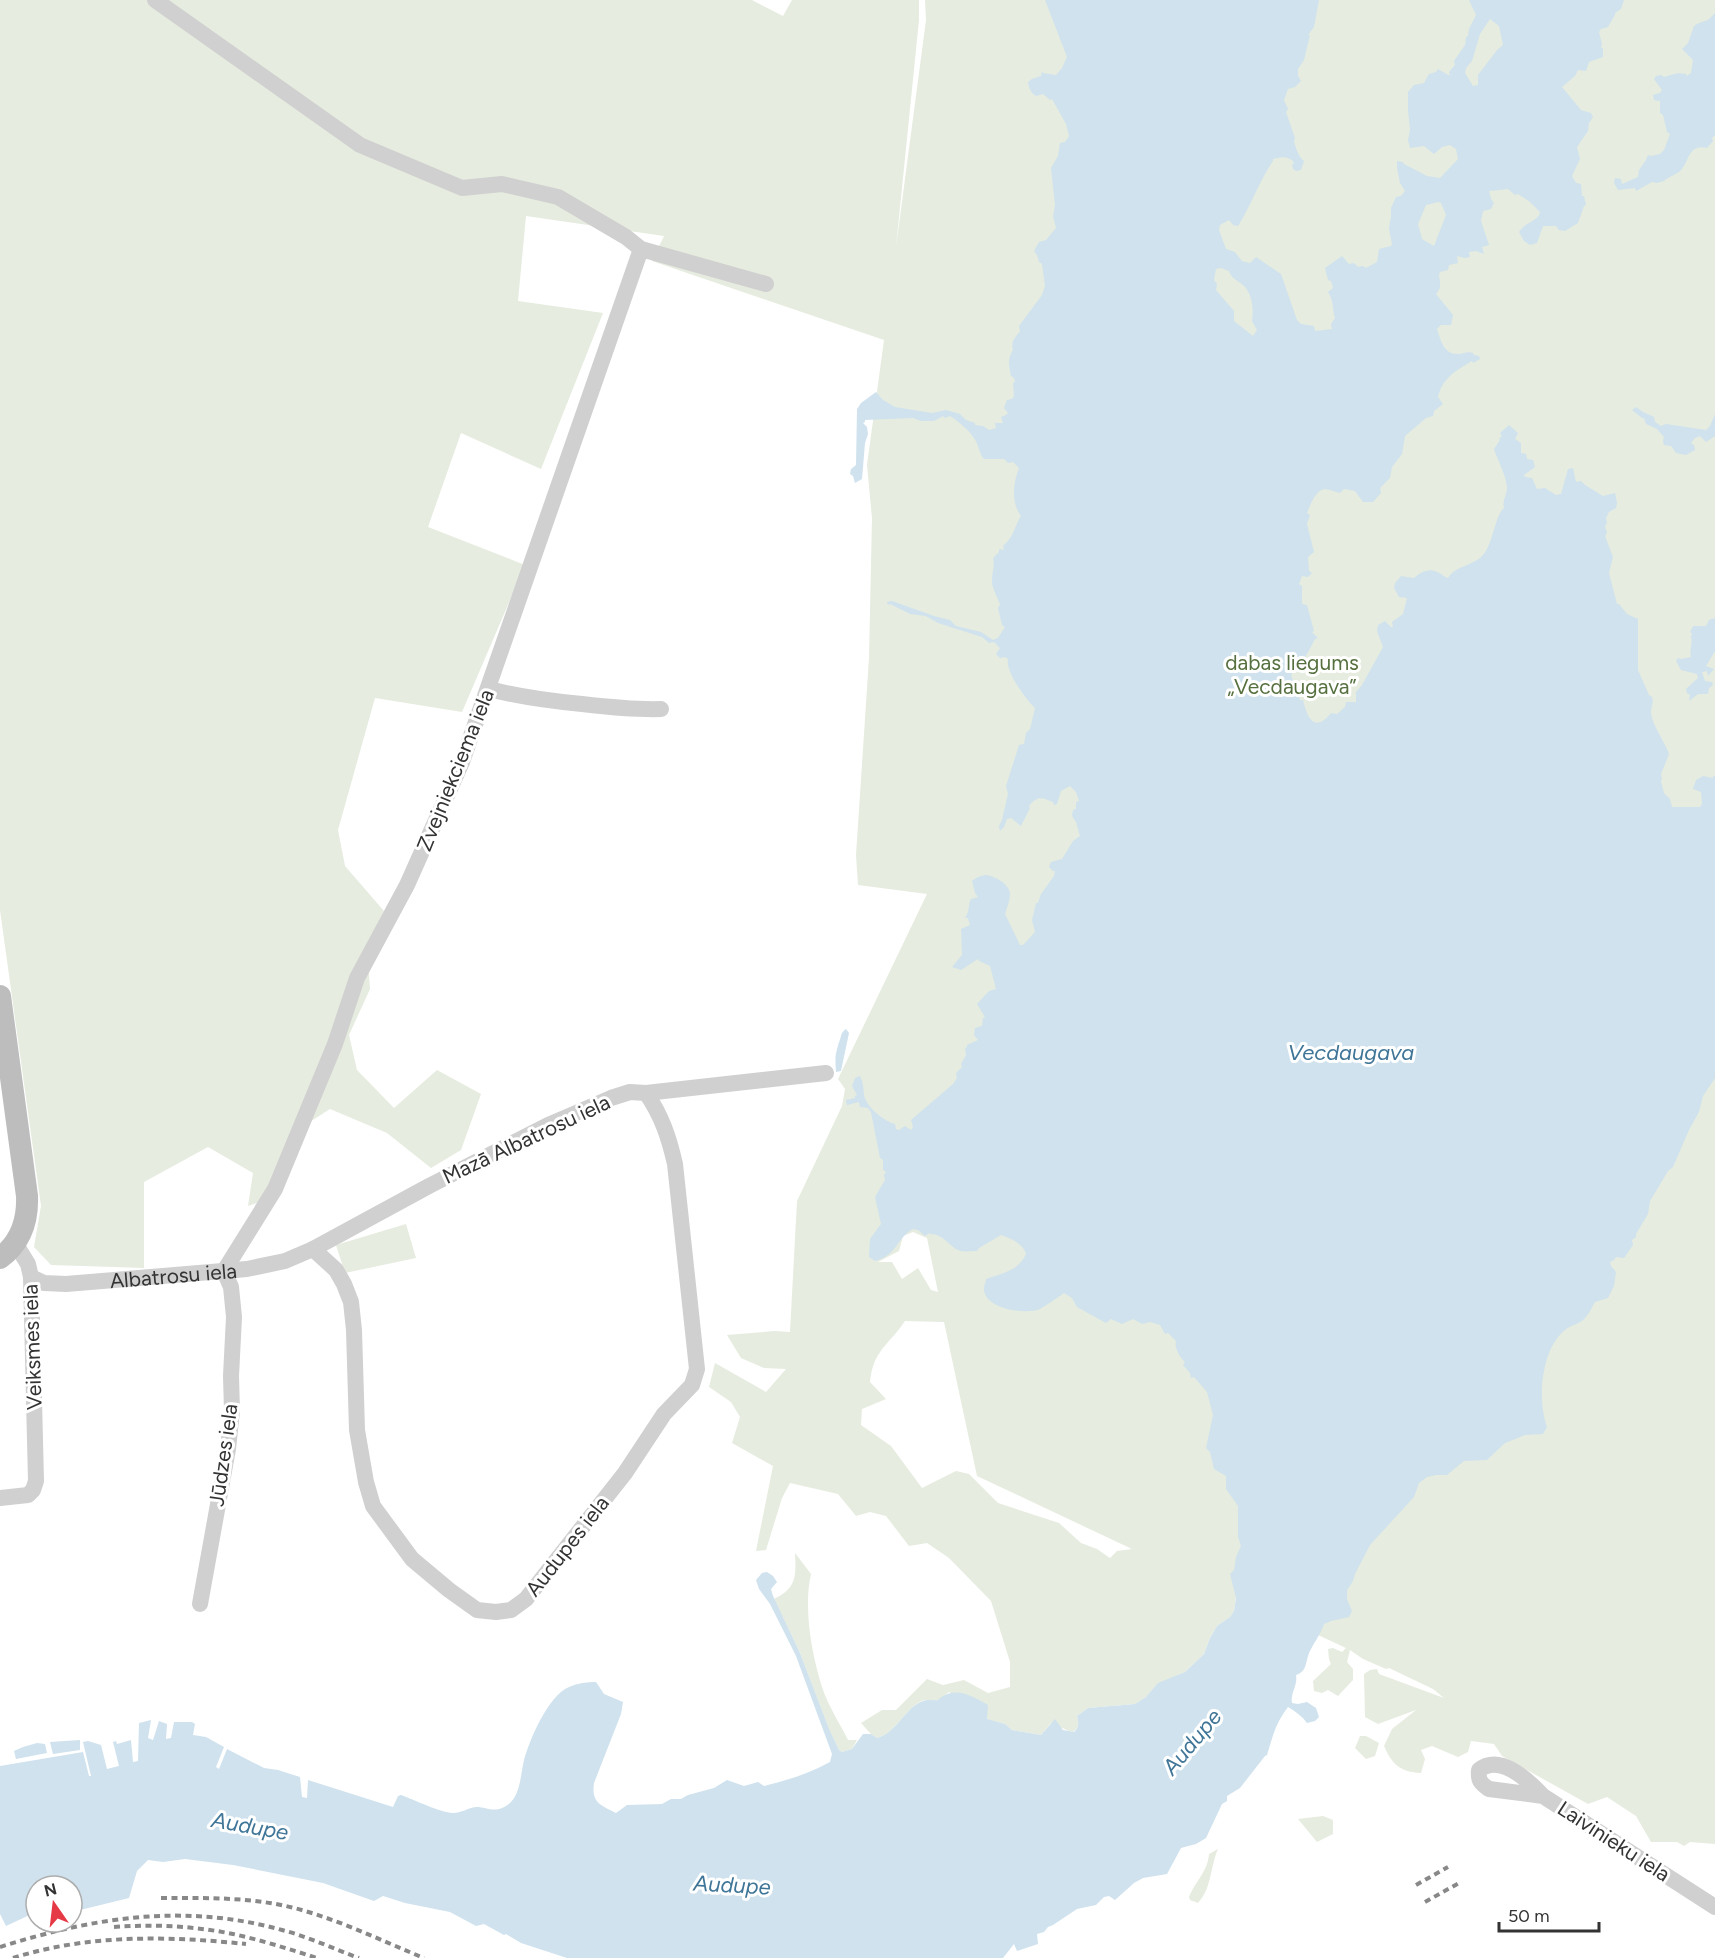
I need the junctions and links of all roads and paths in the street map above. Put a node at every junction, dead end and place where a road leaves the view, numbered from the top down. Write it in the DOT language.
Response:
graph roads {
  1 [pos="155,0"];
  2 [pos="641,249"];
  3 [pos="766,284"];
  4 [pos="489,689"];
  5 [pos="661,709"];
  6 [pos="0,996"];
  7 [pos="2,1020"];
  8 [pos="826,1073"];
  9 [pos="646,1093"];
  10 [pos="313,1250"];
  11 [pos="7,1251"];
  12 [pos="224,1271"];
  13 [pos="31,1277"];
  14 [pos="0,1497"];
  15 [pos="200,1604"];
  16 [pos="1543,1796"];
  17 [pos="1715,1907"];
  1 -- 2 [label="street"];
  2 -- 3 [label="street"];
  2 -- 4 [label="street, Zvejniekciema iela"];
  4 -- 5 [label="street"];
  4 -- 12 [label="street, Zvejniekciema iela"];
  6 -- 7 [label="main road, Veiksmes iela"];
  7 -- 11 [label="main road, Veiksmes iela"];
  8 -- 9 [label="street, Mazā Albatrosu iela"];
  9 -- 10 [label="street, Mazā Albatrosu iela"];
  9 -- 10 [label="street, Audupes iela"];
  10 -- 12 [label="street, Albatrosu iela"];
  11 -- 13 [label="street, Veiksmes iela"];
  12 -- 13 [label="street, Albatrosu iela"];
  12 -- 15 [label="street, Jūdzes iela"];
  13 -- 14 [label="street, Veiksmes iela"];
  16 -- 17 [label="street, Laivinieku iela"];
}
